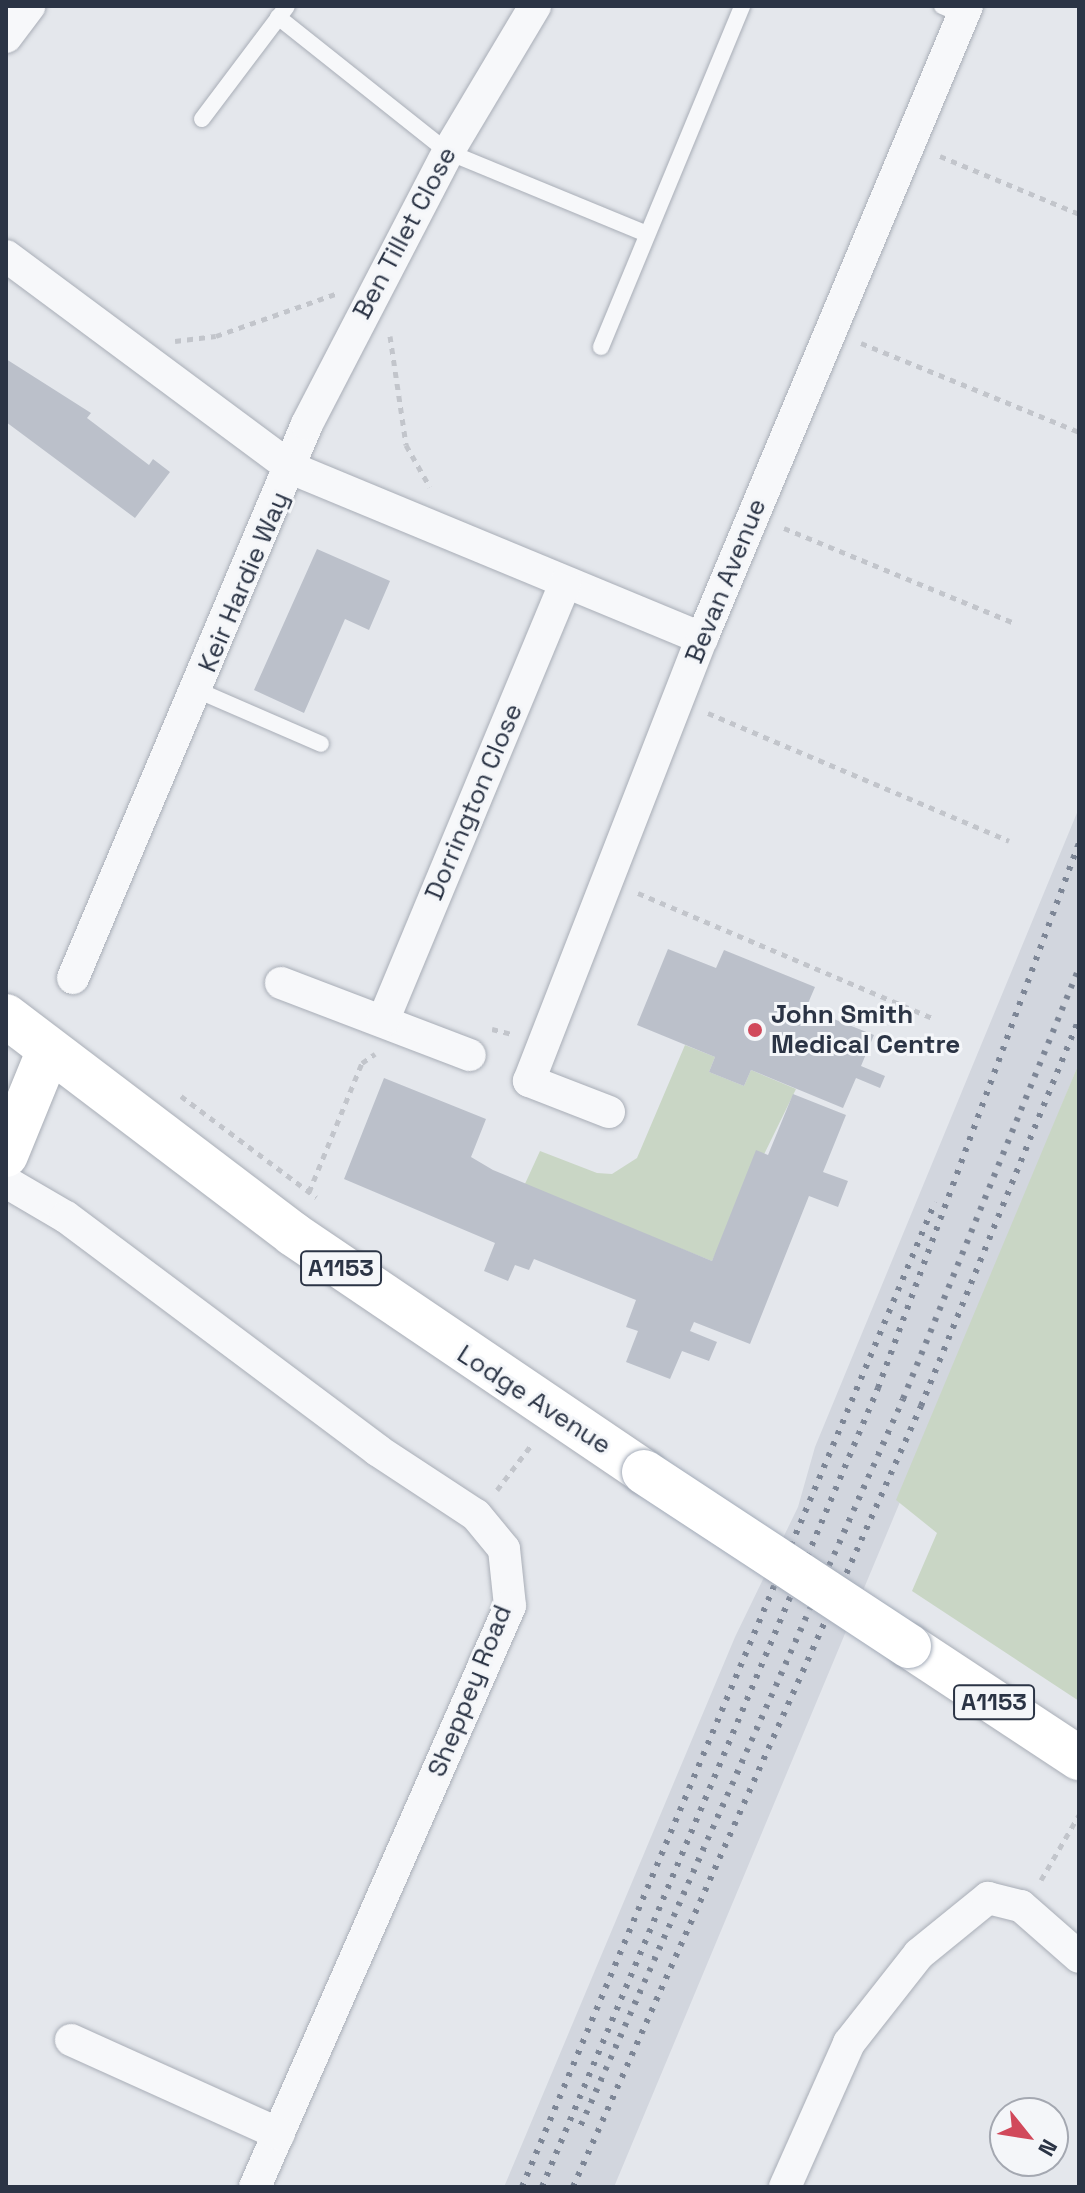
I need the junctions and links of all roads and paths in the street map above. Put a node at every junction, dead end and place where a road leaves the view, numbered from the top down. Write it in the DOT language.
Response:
graph roads {
  1 [pos="29,6"];
  2 [pos="535,6"];
  3 [pos="742,6"];
  4 [pos="957,9"];
  5 [pos="283,12"];
  6 [pos="6,37"];
  7 [pos="202,119"];
  8 [pos="910,143"];
  9 [pos="448,152"];
  10 [pos="1079,214"];
  11 [pos="647,234"];
  12 [pos="6,256"];
  13 [pos="371,298"];
  14 [pos="831,330"];
  15 [pos="172,341"];
  16 [pos="601,347"];
  17 [pos="1079,432"];
  18 [pos="291,468"];
  19 [pos="432,491"];
  20 [pos="753,516"];
  21 [pos="565,583"];
  22 [pos="1012,622"];
  23 [pos="702,638"];
  24 [pos="197,690"];
  25 [pos="679,701"];
  26 [pos="321,744"];
  27 [pos="1009,841"];
  28 [pos="609,881"];
  29 [pos="73,978"];
  30 [pos="281,983"];
  31 [pos="6,1016"];
  32 [pos="935,1019"];
  33 [pos="382,1036"];
  34 [pos="543,1044"];
  35 [pos="479,1048"];
  36 [pos="48,1052"];
  37 [pos="609,1112"];
  38 [pos="6,1155"];
  39 [pos="6,1182"];
  40 [pos="309,1192"];
  41 [pos="524,1456"];
  42 [pos="490,1499"];
  43 [pos="1079,1758"];
  44 [pos="1079,1815"];
  45 [pos="1039,1883"];
  46 [pos="1079,1957"];
  47 [pos="71,2040"];
  48 [pos="279,2134"];
  49 [pos="255,2187"];
  50 [pos="785,2187"];
  1 -- 6 [label="street"];
  2 -- 9 [label="street, Ben Tillet Close"];
  3 -- 11 [label="lane"];
  4 -- 8 [label="street, Bevan Avenue"];
  5 -- 7 [label="lane"];
  5 -- 9 [label="lane"];
  8 -- 10 [label="path"];
  8 -- 14 [label="street, Bevan Avenue"];
  9 -- 11 [label="lane"];
  9 -- 13 [label="street, Ben Tillet Close"];
  11 -- 16 [label="lane"];
  12 -- 18 [label="street, Keir Hardie Way"];
  13 -- 15 [label="path"];
  13 -- 18 [label="street, Ben Tillet Close"];
  13 -- 19 [label="path"];
  14 -- 17 [label="path"];
  14 -- 20 [label="street, Bevan Avenue"];
  18 -- 21 [label="street"];
  18 -- 24 [label="street, Keir Hardie Way"];
  20 -- 22 [label="path"];
  20 -- 23 [label="street, Bevan Avenue"];
  21 -- 23 [label="street"];
  21 -- 33 [label="street, Dorrington Close"];
  23 -- 25 [label="street, Bevan Avenue"];
  24 -- 26 [label="lane"];
  24 -- 29 [label="street, Keir Hardie Way"];
  25 -- 27 [label="path"];
  25 -- 28 [label="street, Bevan Avenue"];
  28 -- 32 [label="path"];
  28 -- 34 [label="street, Bevan Avenue"];
  30 -- 33 [label="street"];
  31 -- 36 [label="main road, Lodge Avenue / A1153"];
  33 -- 35 [label="street"];
  33 -- 40 [label="path"];
  34 -- 35 [label="path"];
  34 -- 37 [label="street, Bevan Avenue"];
  36 -- 38 [label="main road"];
  36 -- 43 [label="main road, Lodge Avenue / A1153, bridge"];
  39 -- 48 [label="street, Sheppey Road"];
  41 -- 42 [label="path"];
  44 -- 45 [label="path"];
  46 -- 50 [label="street"];
  47 -- 48 [label="street"];
  48 -- 49 [label="street, Sheppey Road"];
}
